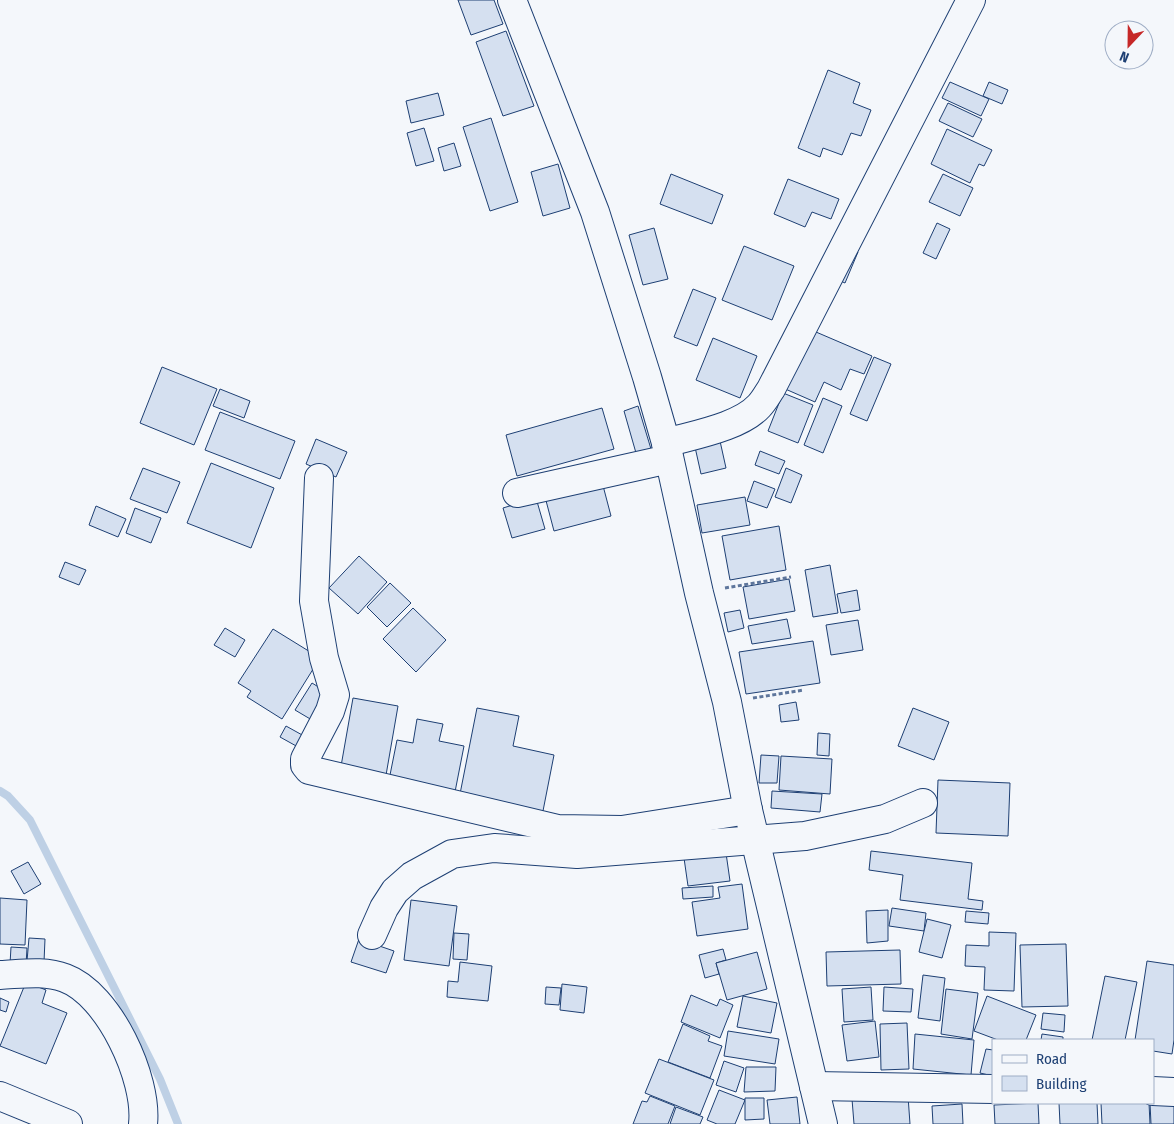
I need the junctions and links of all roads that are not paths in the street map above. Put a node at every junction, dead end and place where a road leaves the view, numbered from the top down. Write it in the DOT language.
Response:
graph roads {
  1 [pos="512,0"];
  2 [pos="970,0"];
  3 [pos="667,451"];
  4 [pos="319,478"];
  5 [pos="517,494"];
  6 [pos="923,804"];
  7 [pos="748,810"];
  8 [pos="756,838"];
  9 [pos="372,935"];
  10 [pos="0,975"];
  11 [pos="814,1086"];
  12 [pos="992,1089"];
  13 [pos="1154,1091"];
  14 [pos="1174,1092"];
  15 [pos="0,1096"];
  16 [pos="68,1124"];
  17 [pos="143,1124"];
  18 [pos="823,1124"];
  1 -- 3 [label="street"];
  2 -- 3 [label="street"];
  3 -- 5 [label="street"];
  3 -- 7 [label="street"];
  4 -- 7 [label="street"];
  6 -- 8 [label="street"];
  7 -- 8 [label="street"];
  8 -- 9 [label="street"];
  8 -- 11 [label="street"];
  10 -- 17 [label="street"];
  11 -- 12 [label="street"];
  11 -- 18 [label="street"];
  13 -- 14 [label="street"];
  15 -- 16 [label="street"];
}
